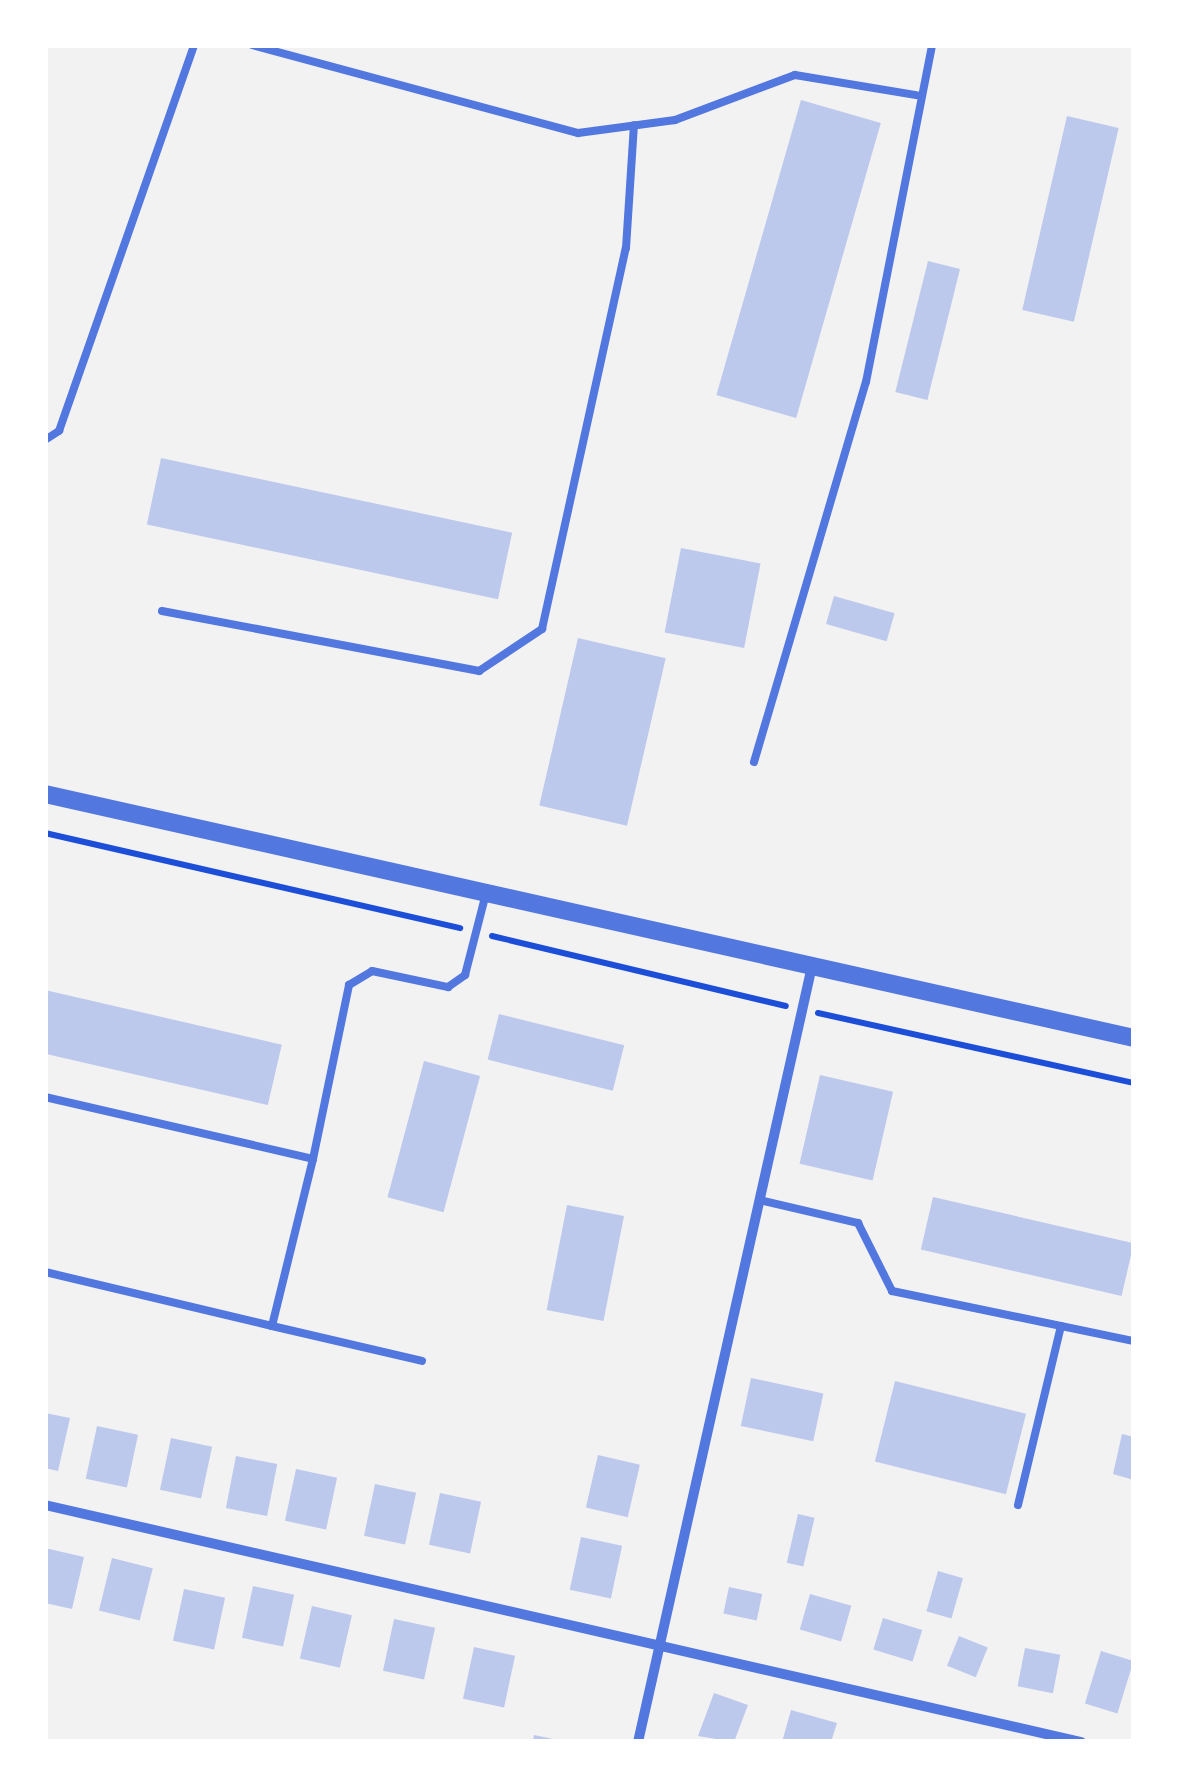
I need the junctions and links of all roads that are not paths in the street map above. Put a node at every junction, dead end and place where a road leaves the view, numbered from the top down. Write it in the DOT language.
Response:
graph roads {
  1 [pos="194,45"];
  2 [pos="252,45"];
  3 [pos="932,45"];
  4 [pos="916,95"];
  5 [pos="634,125"];
  6 [pos="45,440"];
  7 [pos="162,612"];
  8 [pos="754,762"];
  9 [pos="45,794"];
  10 [pos="486,892"];
  11 [pos="812,966"];
  12 [pos="1134,1038"];
  13 [pos="45,1097"];
  14 [pos="313,1159"];
  15 [pos="759,1200"];
  16 [pos="45,1272"];
  17 [pos="272,1326"];
  18 [pos="1061,1326"];
  19 [pos="1134,1341"];
  20 [pos="422,1361"];
  21 [pos="45,1505"];
  22 [pos="1018,1505"];
  23 [pos="659,1644"];
  24 [pos="638,1742"];
  25 [pos="1081,1742"];
  1 -- 6 [label="lane"];
  2 -- 5 [label="lane"];
  3 -- 4 [label="lane"];
  4 -- 5 [label="lane"];
  4 -- 8 [label="lane"];
  5 -- 7 [label="lane"];
  9 -- 10 [label="street"];
  10 -- 11 [label="street"];
  10 -- 14 [label="lane"];
  11 -- 12 [label="street"];
  11 -- 15 [label="street"];
  13 -- 14 [label="lane"];
  14 -- 17 [label="lane"];
  15 -- 18 [label="lane"];
  15 -- 23 [label="street"];
  16 -- 17 [label="lane"];
  17 -- 20 [label="lane"];
  18 -- 19 [label="lane"];
  18 -- 22 [label="lane"];
  21 -- 23 [label="street"];
  23 -- 24 [label="street"];
  23 -- 25 [label="street"];
}
